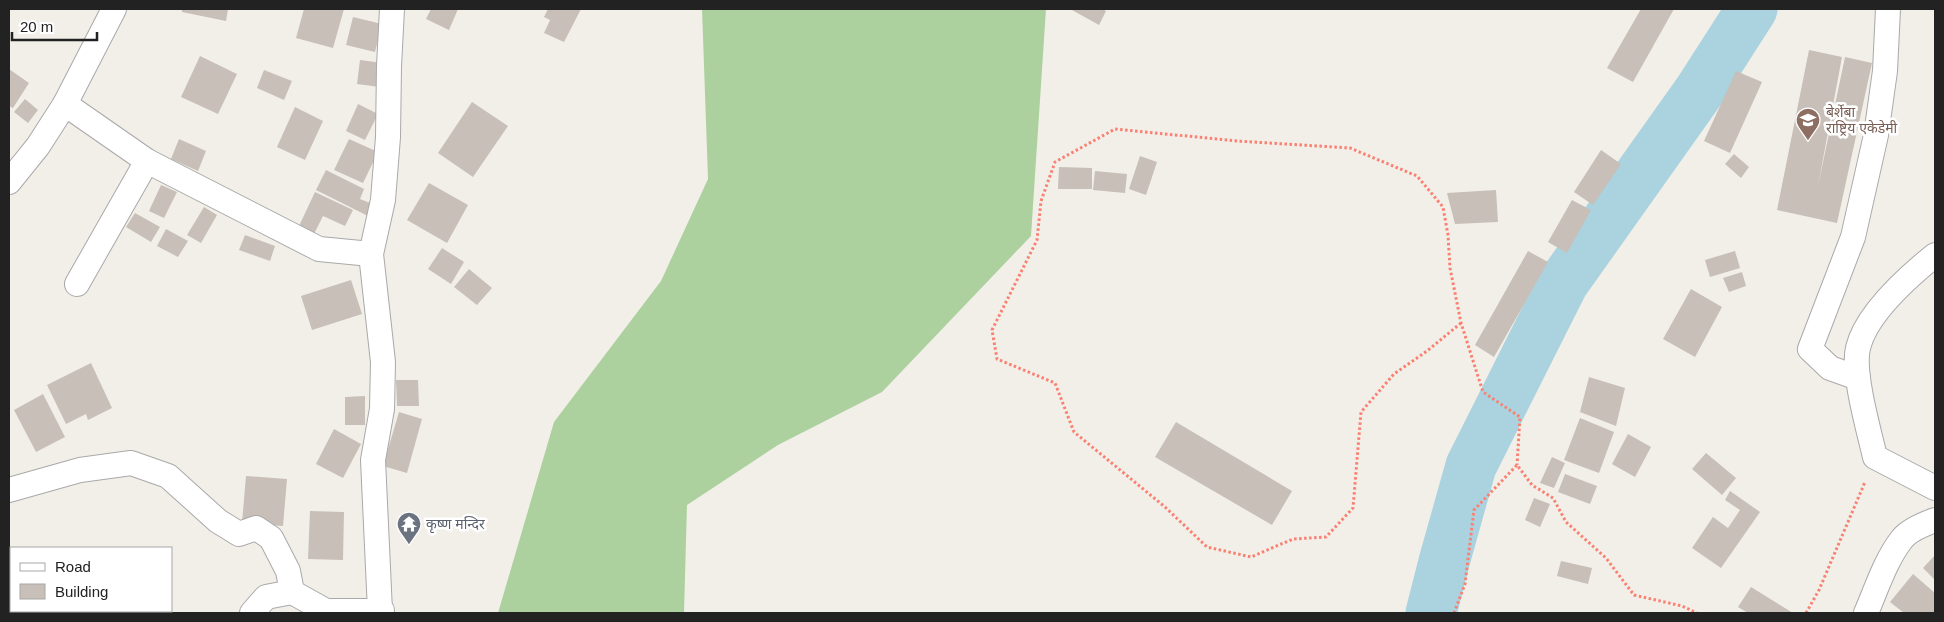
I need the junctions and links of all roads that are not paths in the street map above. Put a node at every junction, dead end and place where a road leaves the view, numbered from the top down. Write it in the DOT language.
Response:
graph roads {
  1 [pos="114,9"];
  2 [pos="392,9"];
  3 [pos="1888,9"];
  4 [pos="65,104"];
  5 [pos="147,161"];
  6 [pos="9,182"];
  7 [pos="371,254"];
  8 [pos="1935,255"];
  9 [pos="77,284"];
  10 [pos="1858,378"];
  11 [pos="1935,488"];
  12 [pos="9,490"];
  13 [pos="1935,520"];
  14 [pos="292,592"];
  15 [pos="380,612"];
  16 [pos="252,613"];
  17 [pos="1866,613"];
  1 -- 4 [label="street"];
  2 -- 7 [label="street"];
  3 -- 10 [label="street"];
  4 -- 5 [label="street"];
  4 -- 6 [label="street"];
  5 -- 7 [label="street"];
  5 -- 9 [label="street"];
  7 -- 15 [label="street"];
  8 -- 10 [label="street"];
  10 -- 11 [label="street"];
  12 -- 14 [label="street"];
  13 -- 17 [label="street"];
  14 -- 15 [label="street"];
  14 -- 16 [label="street"];
}
